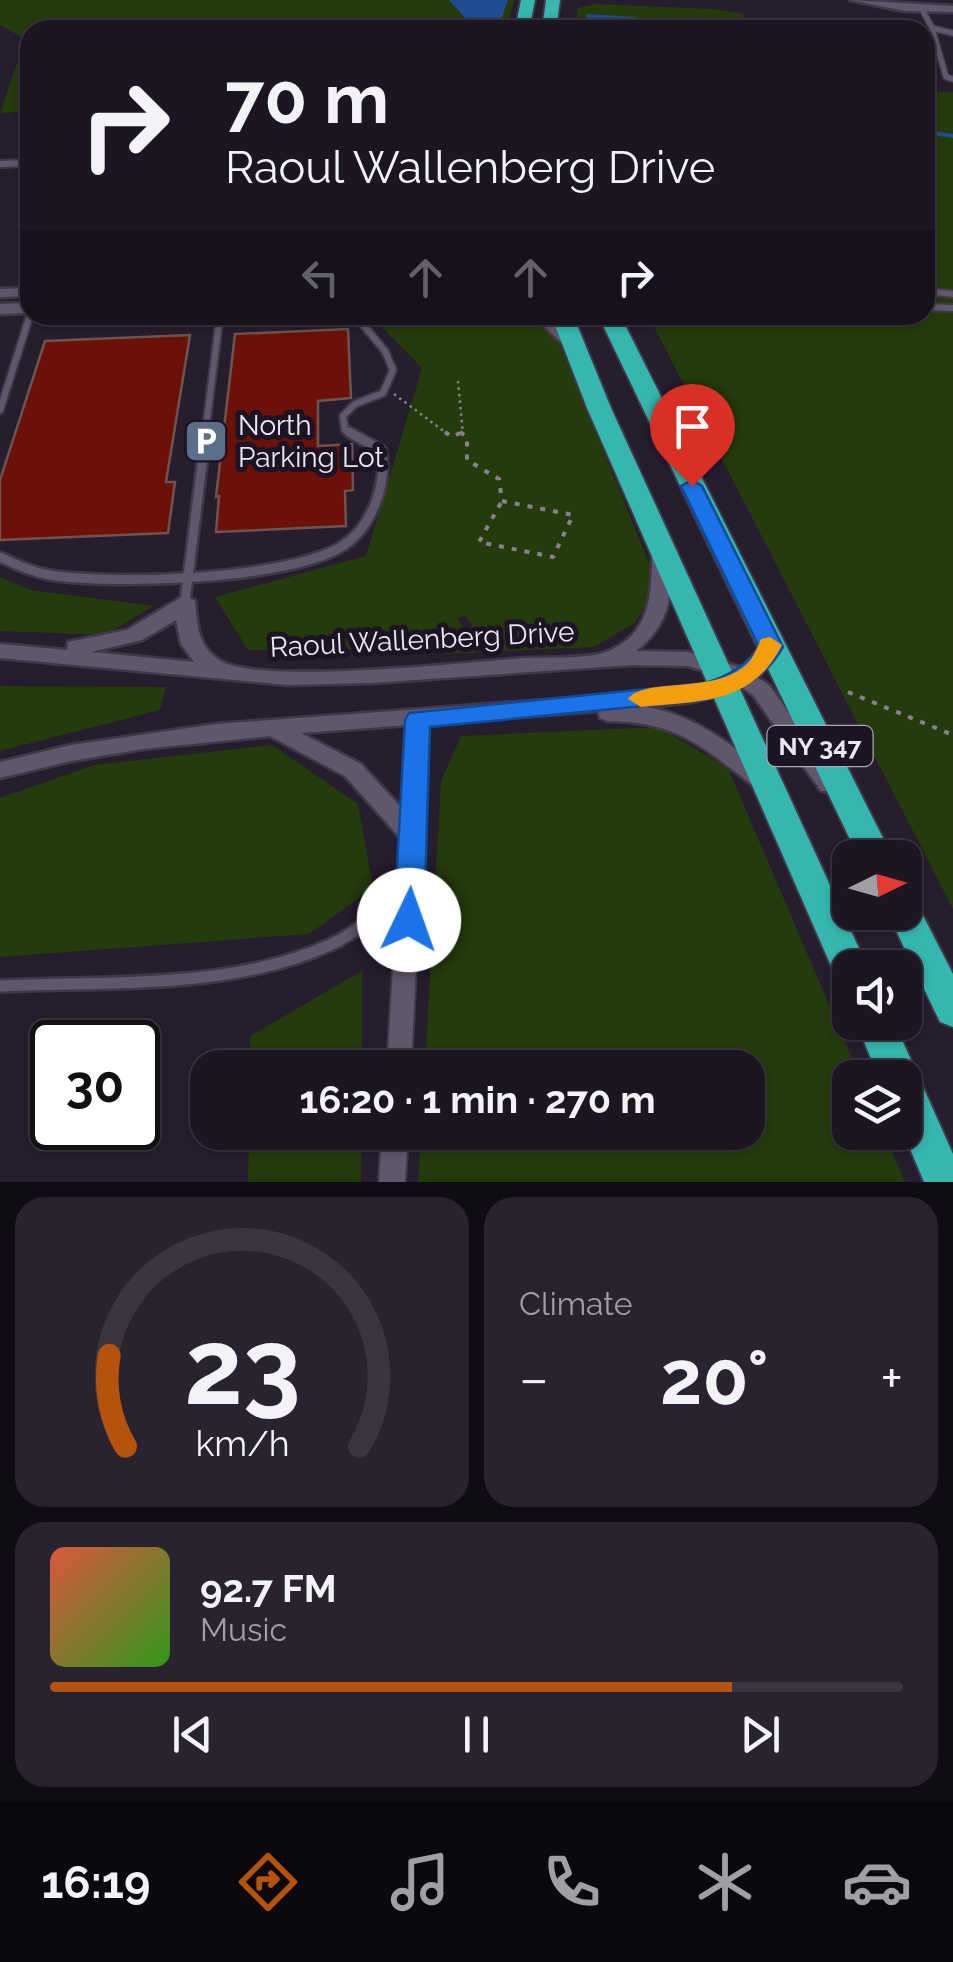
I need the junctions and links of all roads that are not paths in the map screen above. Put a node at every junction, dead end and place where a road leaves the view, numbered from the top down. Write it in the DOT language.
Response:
graph roads {
  1 [pos="855,0"];
  2 [pos="887,3"];
  3 [pos="922,8"];
  4 [pos="953,9"];
  5 [pos="928,20"];
  6 [pos="935,38"];
  7 [pos="953,80"];
  8 [pos="26,325"];
  9 [pos="219,325"];
  10 [pos="363,325"];
  11 [pos="551,325"];
  12 [pos="565,325"];
  13 [pos="614,325"];
  14 [pos="572,344"];
  15 [pos="0,410"];
  16 [pos="662,550"];
  17 [pos="0,557"];
  18 [pos="188,574"];
  19 [pos="185,601"];
  20 [pos="771,647"];
  21 [pos="10,651"];
  22 [pos="608,659"];
  23 [pos="233,675"];
  24 [pos="727,676"];
  25 [pos="526,712"];
  26 [pos="418,720"];
  27 [pos="276,730"];
  28 [pos="0,770"];
  29 [pos="766,783"];
  30 [pos="413,836"];
  31 [pos="865,840"];
  32 [pos="868,840"];
  33 [pos="412,883"];
  34 [pos="913,930"];
  35 [pos="842,950"];
  36 [pos="0,986"];
  37 [pos="953,1010"];
  38 [pos="401,1050"];
  39 [pos="922,1129"];
  40 [pos="394,1150"];
  41 [pos="392,1182"];
  42 [pos="945,1182"];
  1 -- 2 [label="street"];
  2 -- 3 [label="street"];
  3 -- 4 [label="street"];
  3 -- 5 [label="lane"];
  6 -- 7 [label="lane"];
  8 -- 15 [label="lane"];
  9 -- 18 [label="lane"];
  10 -- 18 [label="lane"];
  11 -- 14 [label="street"];
  12 -- 14 [label="highway, NY 347"];
  13 -- 20 [label="highway, NY 347"];
  14 -- 16 [label="highway, NY 347"];
  16 -- 22 [label="street"];
  16 -- 24 [label="highway, NY 347"];
  17 -- 18 [label="lane"];
  18 -- 19 [label="lane"];
  19 -- 21 [label="street"];
  19 -- 23 [label="street"];
  20 -- 24 [label="street"];
  20 -- 32 [label="highway, NY 347"];
  21 -- 23 [label="street, Raoul Wallenberg Drive"];
  22 -- 23 [label="street, Raoul Wallenberg Drive"];
  22 -- 24 [label="street, Raoul Wallenberg Drive"];
  24 -- 25 [label="street"];
  24 -- 29 [label="highway, NY 347"];
  24 -- 31 [label="street"];
  25 -- 26 [label="street"];
  25 -- 29 [label="street"];
  26 -- 27 [label="street"];
  26 -- 30 [label="street"];
  27 -- 28 [label="street"];
  27 -- 30 [label="street"];
  29 -- 35 [label="highway, NY 347"];
  30 -- 33 [label="street"];
  33 -- 36 [label="lane"];
  33 -- 38 [label="street"];
  34 -- 37 [label="highway"];
  39 -- 42 [label="highway"];
  40 -- 41 [label="street"];
}
